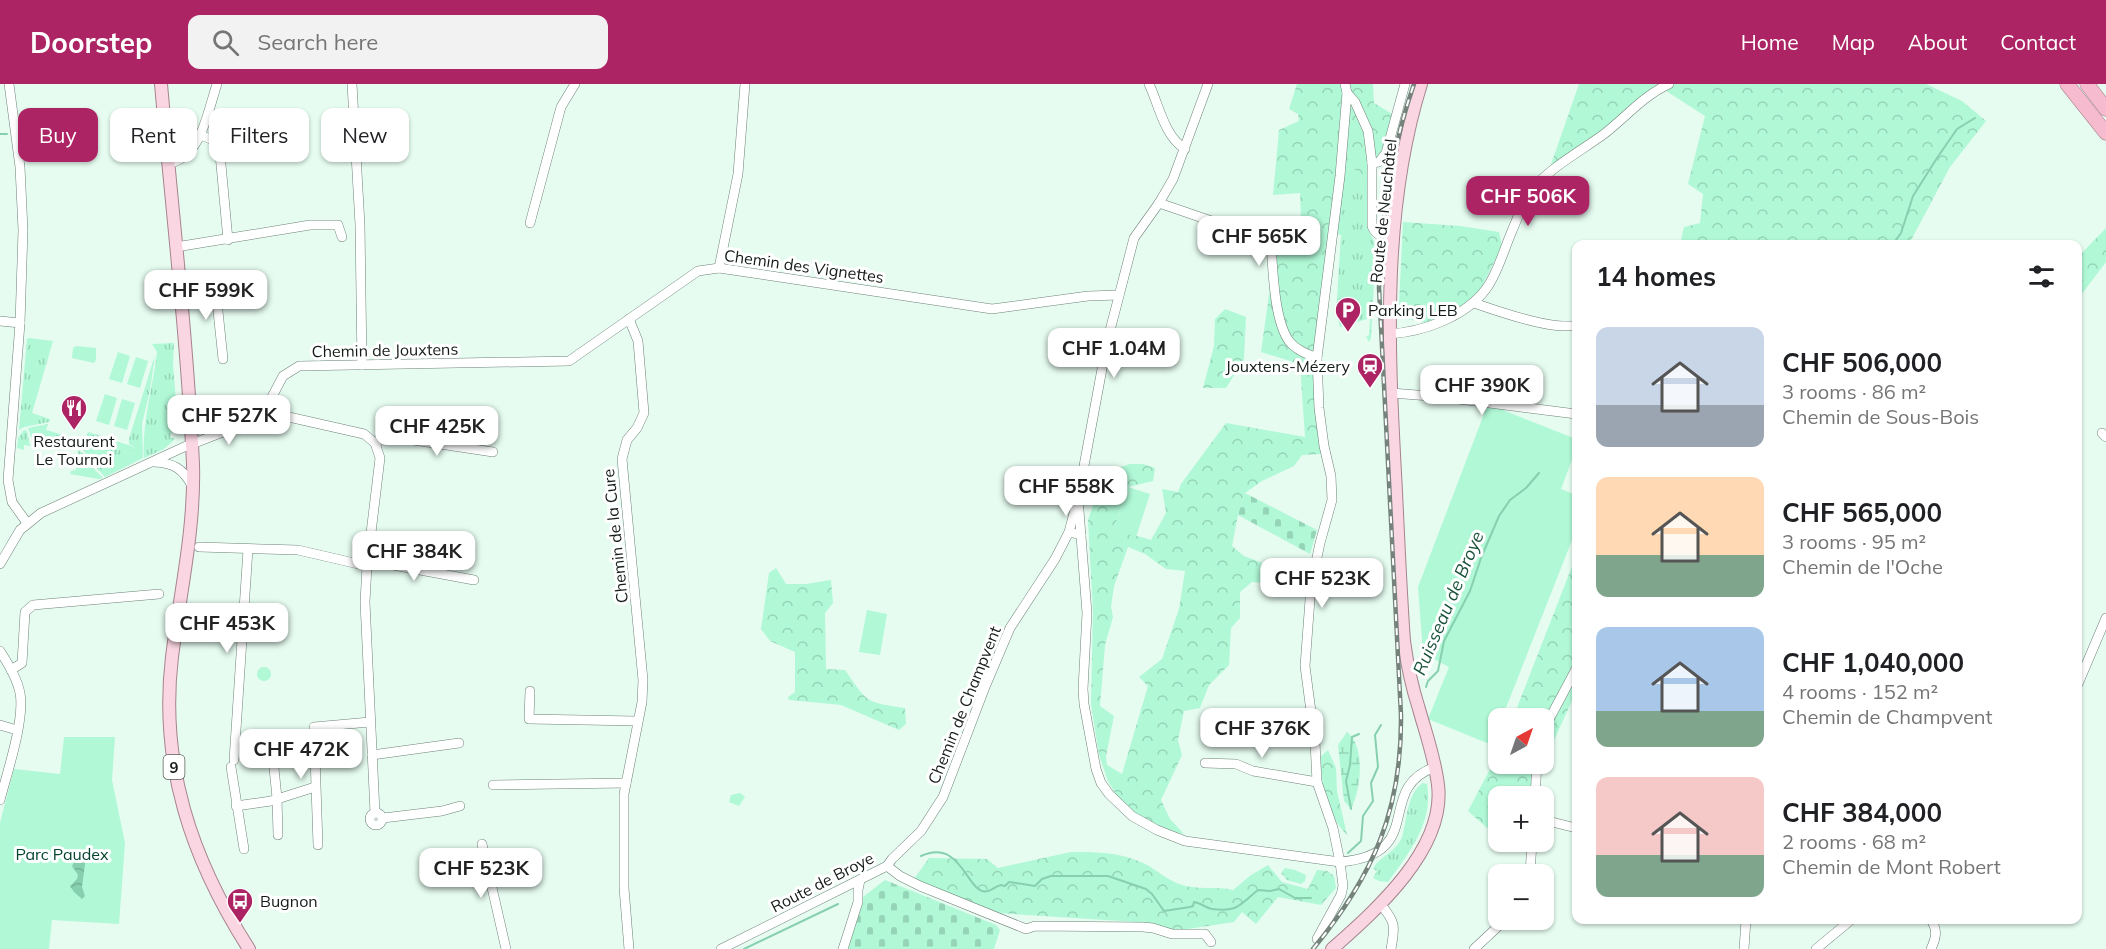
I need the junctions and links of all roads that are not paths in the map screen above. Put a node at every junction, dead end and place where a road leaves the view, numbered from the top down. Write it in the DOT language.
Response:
graph roads {
  1 [pos="9,84"];
  2 [pos="161,84"];
  3 [pos="217,84"];
  4 [pos="352,84"];
  5 [pos="575,84"];
  6 [pos="745,84"];
  7 [pos="1149,84"];
  8 [pos="1208,84"];
  9 [pos="1405,84"];
  10 [pos="1421,84"];
  11 [pos="1669,84"];
  12 [pos="2067,84"];
  13 [pos="2086,84"];
  14 [pos="1346,89"];
  15 [pos="2106,109"];
  16 [pos="1346,122"];
  17 [pos="1365,125"];
  18 [pos="2106,133"];
  19 [pos="199,135"];
  20 [pos="1185,149"];
  21 [pos="1372,163"];
  22 [pos="169,164"];
  23 [pos="1159,203"];
  24 [pos="530,223"];
  25 [pos="342,237"];
  26 [pos="228,240"];
  27 [pos="1394,240"];
  28 [pos="176,247"];
  29 [pos="719,268"];
  30 [pos="180,293"];
  31 [pos="1119,295"];
  32 [pos="1474,303"];
  33 [pos="629,319"];
  34 [pos="0,321"];
  35 [pos="20,323"];
  36 [pos="1572,326"];
  37 [pos="1389,334"];
  38 [pos="1317,358"];
  39 [pos="223,359"];
  40 [pos="512,363"];
  41 [pos="362,365"];
  42 [pos="1391,393"];
  43 [pos="265,410"];
  44 [pos="1572,413"];
  45 [pos="375,443"];
  46 [pos="191,444"];
  47 [pos="493,452"];
  48 [pos="151,462"];
  49 [pos="192,487"];
  50 [pos="4,492"];
  51 [pos="1078,498"];
  52 [pos="27,523"];
  53 [pos="1069,532"];
  54 [pos="1081,535"];
  55 [pos="199,547"];
  56 [pos="370,548"];
  57 [pos="248,549"];
  58 [pos="0,564"];
  59 [pos="367,566"];
  60 [pos="474,580"];
  61 [pos="159,594"];
  62 [pos="2106,618"];
  63 [pos="0,651"];
  64 [pos="11,670"];
  65 [pos="2082,675"];
  66 [pos="1572,676"];
  67 [pos="530,691"];
  68 [pos="1554,710"];
  69 [pos="637,721"];
  70 [pos="370,722"];
  71 [pos="0,725"];
  72 [pos="17,730"];
  73 [pos="459,743"];
  74 [pos="372,755"];
  75 [pos="273,758"];
  76 [pos="1205,763"];
  77 [pos="1435,767"];
  78 [pos="2,780"];
  79 [pos="1317,782"];
  80 [pos="626,783"];
  81 [pos="493,785"];
  82 [pos="315,788"];
  83 [pos="943,797"];
  84 [pos="277,798"];
  85 [pos="0,800"];
  86 [pos="237,806"];
  87 [pos="460,806"];
  88 [pos="1554,822"];
  89 [pos="1572,827"];
  90 [pos="278,835"];
  91 [pos="482,843"];
  92 [pos="318,845"];
  93 [pos="244,849"];
  94 [pos="1340,862"];
  95 [pos="887,867"];
  96 [pos="860,880"];
  97 [pos="844,889"];
  98 [pos="1381,905"];
  99 [pos="854,911"];
  100 [pos="1746,924"];
  101 [pos="1846,924"];
  102 [pos="1934,924"];
  103 [pos="1494,930"];
  104 [pos="1317,939"];
  105 [pos="1211,942"];
  106 [pos="249,949"];
  107 [pos="506,949"];
  108 [pos="629,949"];
  109 [pos="721,949"];
  110 [pos="843,949"];
  111 [pos="1332,949"];
  112 [pos="1391,949"];
  113 [pos="1474,949"];
  114 [pos="1744,949"];
  115 [pos="1816,949"];
  116 [pos="1930,949"];
  1 -- 35 [label="street"];
  2 -- 22 [label="main road, 9"];
  3 -- 19 [label="street"];
  4 -- 41 [label="street"];
  5 -- 24 [label="street"];
  6 -- 29 [label="street"];
  7 -- 20 [label="street"];
  8 -- 20 [label="street, Chemin de Champvent"];
  9 -- 21 [label="street"];
  10 -- 27 [label="main road, Route de Neuchâtel"];
  11 -- 32 [label="street"];
  12 -- 18 [label="highway"];
  13 -- 15 [label="highway"];
  14 -- 16 [label="street"];
  14 -- 17 [label="street"];
  16 -- 17 [label="street"];
  16 -- 38 [label="street"];
  17 -- 21 [label="street"];
  19 -- 22 [label="street"];
  19 -- 26 [label="street"];
  20 -- 23 [label="street, Chemin de Champvent"];
  21 -- 27 [label="street"];
  22 -- 28 [label="main road, 9"];
  23 -- 31 [label="street, Chemin de Champvent"];
  23 -- 38 [label="street"];
  25 -- 26 [label="street"];
  26 -- 28 [label="street"];
  27 -- 37 [label="main road, Route de Neuchâtel"];
  28 -- 30 [label="main road, 9"];
  29 -- 31 [label="street, Chemin des Vignettes"];
  29 -- 33 [label="street, Chemin des Vignettes"];
  30 -- 39 [label="street"];
  30 -- 46 [label="main road, 9"];
  31 -- 51 [label="street, Chemin de Champvent"];
  32 -- 36 [label="street"];
  32 -- 37 [label="street"];
  33 -- 40 [label="street, Chemin des Vignettes"];
  33 -- 69 [label="street, Chemin de la Cure"];
  34 -- 35 [label="street"];
  35 -- 50 [label="street"];
  37 -- 42 [label="main road, Route de Neuchâtel"];
  38 -- 79 [label="street"];
  40 -- 41 [label="street, Chemin de Jouxtens"];
  41 -- 43 [label="street, Chemin de Jouxtens"];
  42 -- 44 [label="street"];
  42 -- 77 [label="main road, Route de Neuchâtel"];
  43 -- 45 [label="street"];
  43 -- 46 [label="street"];
  45 -- 47 [label="street"];
  45 -- 56 [label="street"];
  46 -- 48 [label="street"];
  46 -- 49 [label="main road, 9"];
  48 -- 49 [label="street"];
  48 -- 52 [label="street"];
  49 -- 106 [label="main road, 9"];
  50 -- 52 [label="street"];
  51 -- 53 [label="street, Chemin de Champvent"];
  51 -- 54 [label="street, Chemin de Champvent"];
  52 -- 58 [label="street"];
  53 -- 54 [label="street"];
  53 -- 83 [label="street, Chemin de Champvent"];
  54 -- 94 [label="street, Chemin de Champvent"];
  55 -- 57 [label="street"];
  56 -- 59 [label="street"];
  56 -- 60 [label="street"];
  57 -- 59 [label="street"];
  57 -- 86 [label="street"];
  59 -- 70 [label="street"];
  61 -- 64 [label="street"];
  62 -- 65 [label="street"];
  63 -- 64 [label="street"];
  64 -- 72 [label="street"];
  66 -- 68 [label="street"];
  67 -- 69 [label="street"];
  69 -- 80 [label="street, Chemin de la Cure"];
  70 -- 74 [label="street"];
  70 -- 82 [label="street"];
  71 -- 72 [label="street"];
  72 -- 78 [label="street"];
  73 -- 74 [label="street"];
  74 -- 87 [label="street"];
  75 -- 84 [label="street"];
  76 -- 79 [label="street"];
  77 -- 94 [label="street, Chemin de Champvent"];
  77 -- 98 [label="main road, Route de Neuchâtel"];
  78 -- 85 [label="street"];
  79 -- 94 [label="street"];
  80 -- 81 [label="street"];
  80 -- 108 [label="street, Chemin de la Cure"];
  82 -- 84 [label="street"];
  82 -- 92 [label="street"];
  83 -- 95 [label="street, Route de Broye"];
  84 -- 86 [label="street"];
  84 -- 90 [label="street"];
  86 -- 93 [label="street"];
  88 -- 89 [label="street"];
  91 -- 107 [label="street"];
  94 -- 104 [label="street"];
  95 -- 96 [label="street, Route de Broye"];
  95 -- 105 [label="street"];
  96 -- 97 [label="street, Route de Broye"];
  96 -- 99 [label="street"];
  97 -- 99 [label="street"];
  97 -- 109 [label="street, Route de Broye"];
  98 -- 111 [label="main road, Route de Neuchâtel"];
  98 -- 112 [label="street"];
  99 -- 110 [label="street"];
  100 -- 114 [label="street"];
  101 -- 115 [label="street"];
  102 -- 116 [label="street"];
  103 -- 113 [label="street"];
}
